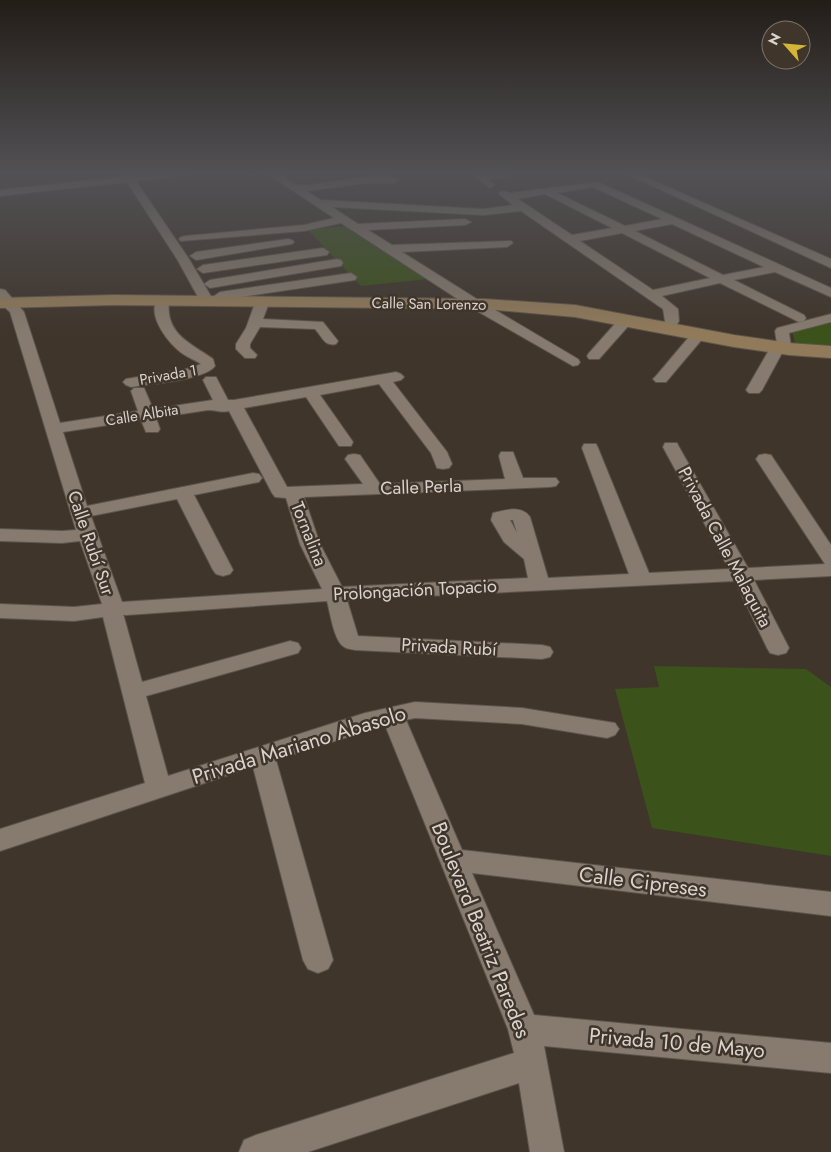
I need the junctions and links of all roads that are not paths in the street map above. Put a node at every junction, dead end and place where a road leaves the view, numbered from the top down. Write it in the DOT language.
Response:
graph roads {
  1 [pos="161,226"];
  2 [pos="314,226"];
  3 [pos="386,226"];
  4 [pos="552,226"];
  5 [pos="614,226"];
  6 [pos="646,226"];
  7 [pos="682,226"];
  8 [pos="747,226"];
  9 [pos="358,227"];
  10 [pos="622,230"];
  11 [pos="237,234"];
  12 [pos="313,238"];
  13 [pos="185,239"];
  14 [pos="572,239"];
  15 [pos="507,243"];
  16 [pos="250,247"];
  17 [pos="392,250"];
  18 [pos="326,252"];
  19 [pos="196,256"];
  20 [pos="260,260"];
  21 [pos="337,263"];
  22 [pos="831,264"];
  23 [pos="775,268"];
  24 [pos="203,269"];
  25 [pos="270,274"];
  26 [pos="351,277"];
  27 [pos="722,280"];
  28 [pos="210,284"];
  29 [pos="694,286"];
  30 [pos="335,287"];
  31 [pos="747,293"];
  32 [pos="831,293"];
  33 [pos="653,294"];
  34 [pos="285,295"];
  35 [pos="214,300"];
  36 [pos="162,302"];
  37 [pos="7,303"];
  38 [pos="262,303"];
  39 [pos="475,304"];
  40 [pos="799,318"];
  41 [pos="831,318"];
  42 [pos="626,320"];
  43 [pos="254,323"];
  44 [pos="668,328"];
  45 [pos="699,334"];
  46 [pos="331,341"];
  47 [pos="780,348"];
  48 [pos="831,352"];
  49 [pos="250,355"];
  50 [pos="594,356"];
  51 [pos="573,362"];
  52 [pos="661,379"];
  53 [pos="211,380"];
  54 [pos="754,390"];
  55 [pos="310,392"];
  56 [pos="228,406"];
  57 [pos="149,421"];
  58 [pos="55,432"];
  59 [pos="345,442"];
  60 [pos="590,448"];
  61 [pos="671,448"];
  62 [pos="507,456"];
  63 [pos="354,459"];
  64 [pos="765,459"];
  65 [pos="443,464"];
  66 [pos="253,478"];
  67 [pos="550,482"];
  68 [pos="516,484"];
  69 [pos="375,489"];
  70 [pos="184,492"];
  71 [pos="293,493"];
  72 [pos="80,513"];
  73 [pos="87,534"];
  74 [pos="0,535"];
  75 [pos="532,556"];
  76 [pos="831,560"];
  77 [pos="224,570"];
  78 [pos="831,570"];
  79 [pos="740,574"];
  80 [pos="641,579"];
  81 [pos="540,584"];
  82 [pos="336,594"];
  83 [pos="112,610"];
  84 [pos="0,611"];
  85 [pos="355,643"];
  86 [pos="290,648"];
  87 [pos="778,648"];
  88 [pos="542,652"];
  89 [pos="134,692"];
  90 [pos="392,714"];
  91 [pos="607,729"];
  92 [pos="262,754"];
  93 [pos="159,787"];
  94 [pos="0,840"];
  95 [pos="454,860"];
  96 [pos="831,904"];
  97 [pos="318,960"];
  98 [pos="524,1029"];
  99 [pos="831,1058"];
  100 [pos="532,1064"];
  101 [pos="256,1152"];
  102 [pos="547,1152"];
  1 -- 35 [label="street"];
  2 -- 11 [label="street"];
  3 -- 9 [label="street"];
  4 -- 14 [label="street"];
  5 -- 10 [label="street"];
  6 -- 10 [label="street"];
  7 -- 23 [label="street"];
  8 -- 22 [label="street"];
  9 -- 17 [label="street"];
  10 -- 14 [label="street"];
  10 -- 27 [label="street"];
  11 -- 13 [label="street"];
  11 -- 16 [label="street"];
  12 -- 16 [label="street"];
  14 -- 33 [label="street"];
  15 -- 17 [label="street"];
  16 -- 19 [label="street"];
  16 -- 20 [label="street"];
  17 -- 39 [label="street"];
  18 -- 20 [label="street"];
  20 -- 24 [label="street"];
  20 -- 25 [label="street"];
  21 -- 25 [label="street"];
  23 -- 27 [label="street"];
  23 -- 32 [label="street"];
  25 -- 28 [label="street"];
  25 -- 34 [label="street"];
  26 -- 34 [label="street"];
  27 -- 29 [label="street"];
  27 -- 31 [label="street"];
  29 -- 31 [label="street"];
  29 -- 33 [label="street"];
  30 -- 34 [label="street"];
  31 -- 40 [label="street"];
  33 -- 44 [label="street"];
  34 -- 35 [label="street"];
  34 -- 38 [label="street, Calle San Lorenzo"];
  34 -- 39 [label="street, Calle San Lorenzo"];
  35 -- 36 [label="street, Calle San Lorenzo"];
  35 -- 38 [label="street, Calle San Lorenzo"];
  36 -- 37 [label="street, Calle San Lorenzo"];
  36 -- 57 [label="street, Privada 1"];
  37 -- 58 [label="street, Calle Rubí Sur"];
  38 -- 43 [label="street"];
  39 -- 42 [label="street, Calle San Lorenzo"];
  39 -- 51 [label="street"];
  41 -- 47 [label="street"];
  42 -- 44 [label="street, Calle San Lorenzo"];
  42 -- 50 [label="street"];
  43 -- 46 [label="street"];
  43 -- 49 [label="street"];
  44 -- 45 [label="street, Calle San Lorenzo"];
  45 -- 47 [label="street, Calle San Lorenzo"];
  45 -- 52 [label="street"];
  47 -- 48 [label="street, Calle San Lorenzo"];
  47 -- 54 [label="street"];
  53 -- 56 [label="street, Tornalina"];
  55 -- 56 [label="street, Calle Albita"];
  55 -- 59 [label="street"];
  55 -- 65 [label="street, Calle Albita"];
  56 -- 57 [label="street, Calle Albita"];
  56 -- 71 [label="street, Tornalina"];
  57 -- 58 [label="street, Calle Albita"];
  58 -- 72 [label="street, Calle Rubí Sur"];
  60 -- 80 [label="street"];
  61 -- 79 [label="street, Privada Calle Malaquita"];
  62 -- 68 [label="street"];
  63 -- 69 [label="street"];
  64 -- 76 [label="street"];
  66 -- 70 [label="street"];
  67 -- 68 [label="street, Calle Perla"];
  68 -- 69 [label="street, Calle Perla"];
  69 -- 71 [label="street, Calle Perla"];
  70 -- 72 [label="street"];
  70 -- 77 [label="street"];
  71 -- 82 [label="street, Tornalina"];
  72 -- 73 [label="street, Calle Rubí Sur"];
  73 -- 74 [label="street"];
  73 -- 83 [label="street, Calle Rubí Sur"];
  75 -- 81 [label="street"];
  78 -- 79 [label="street, Prolongación Topacio"];
  79 -- 80 [label="street, Prolongación Topacio"];
  79 -- 87 [label="street, Privada Calle Malaquita"];
  80 -- 81 [label="street, Prolongación Topacio"];
  81 -- 82 [label="street, Prolongación Topacio"];
  82 -- 83 [label="street, Prolongación Topacio"];
  82 -- 85 [label="street, Tornalina"];
  83 -- 84 [label="street, Prolongación Topacio"];
  83 -- 89 [label="street, Calle Rubí Sur"];
  85 -- 88 [label="street, Privada Rubí"];
  86 -- 89 [label="street"];
  89 -- 93 [label="street, Calle Rubí Sur"];
  90 -- 91 [label="street, Privada Mariano Abasolo"];
  90 -- 92 [label="street, Privada Mariano Abasolo"];
  90 -- 95 [label="street, Boulevard Beatriz Paredes"];
  92 -- 93 [label="street, Privada Mariano Abasolo"];
  92 -- 97 [label="street"];
  93 -- 94 [label="street, Privada Mariano Abasolo"];
  95 -- 96 [label="street, Calle Cipreses"];
  95 -- 98 [label="street, Boulevard Beatriz Paredes"];
  98 -- 99 [label="street, Privada 10 de Mayo"];
  98 -- 100 [label="street, Boulevard Beatriz Paredes"];
  100 -- 101 [label="street"];
  100 -- 102 [label="street, Boulevard Beatriz Paredes"];
}
